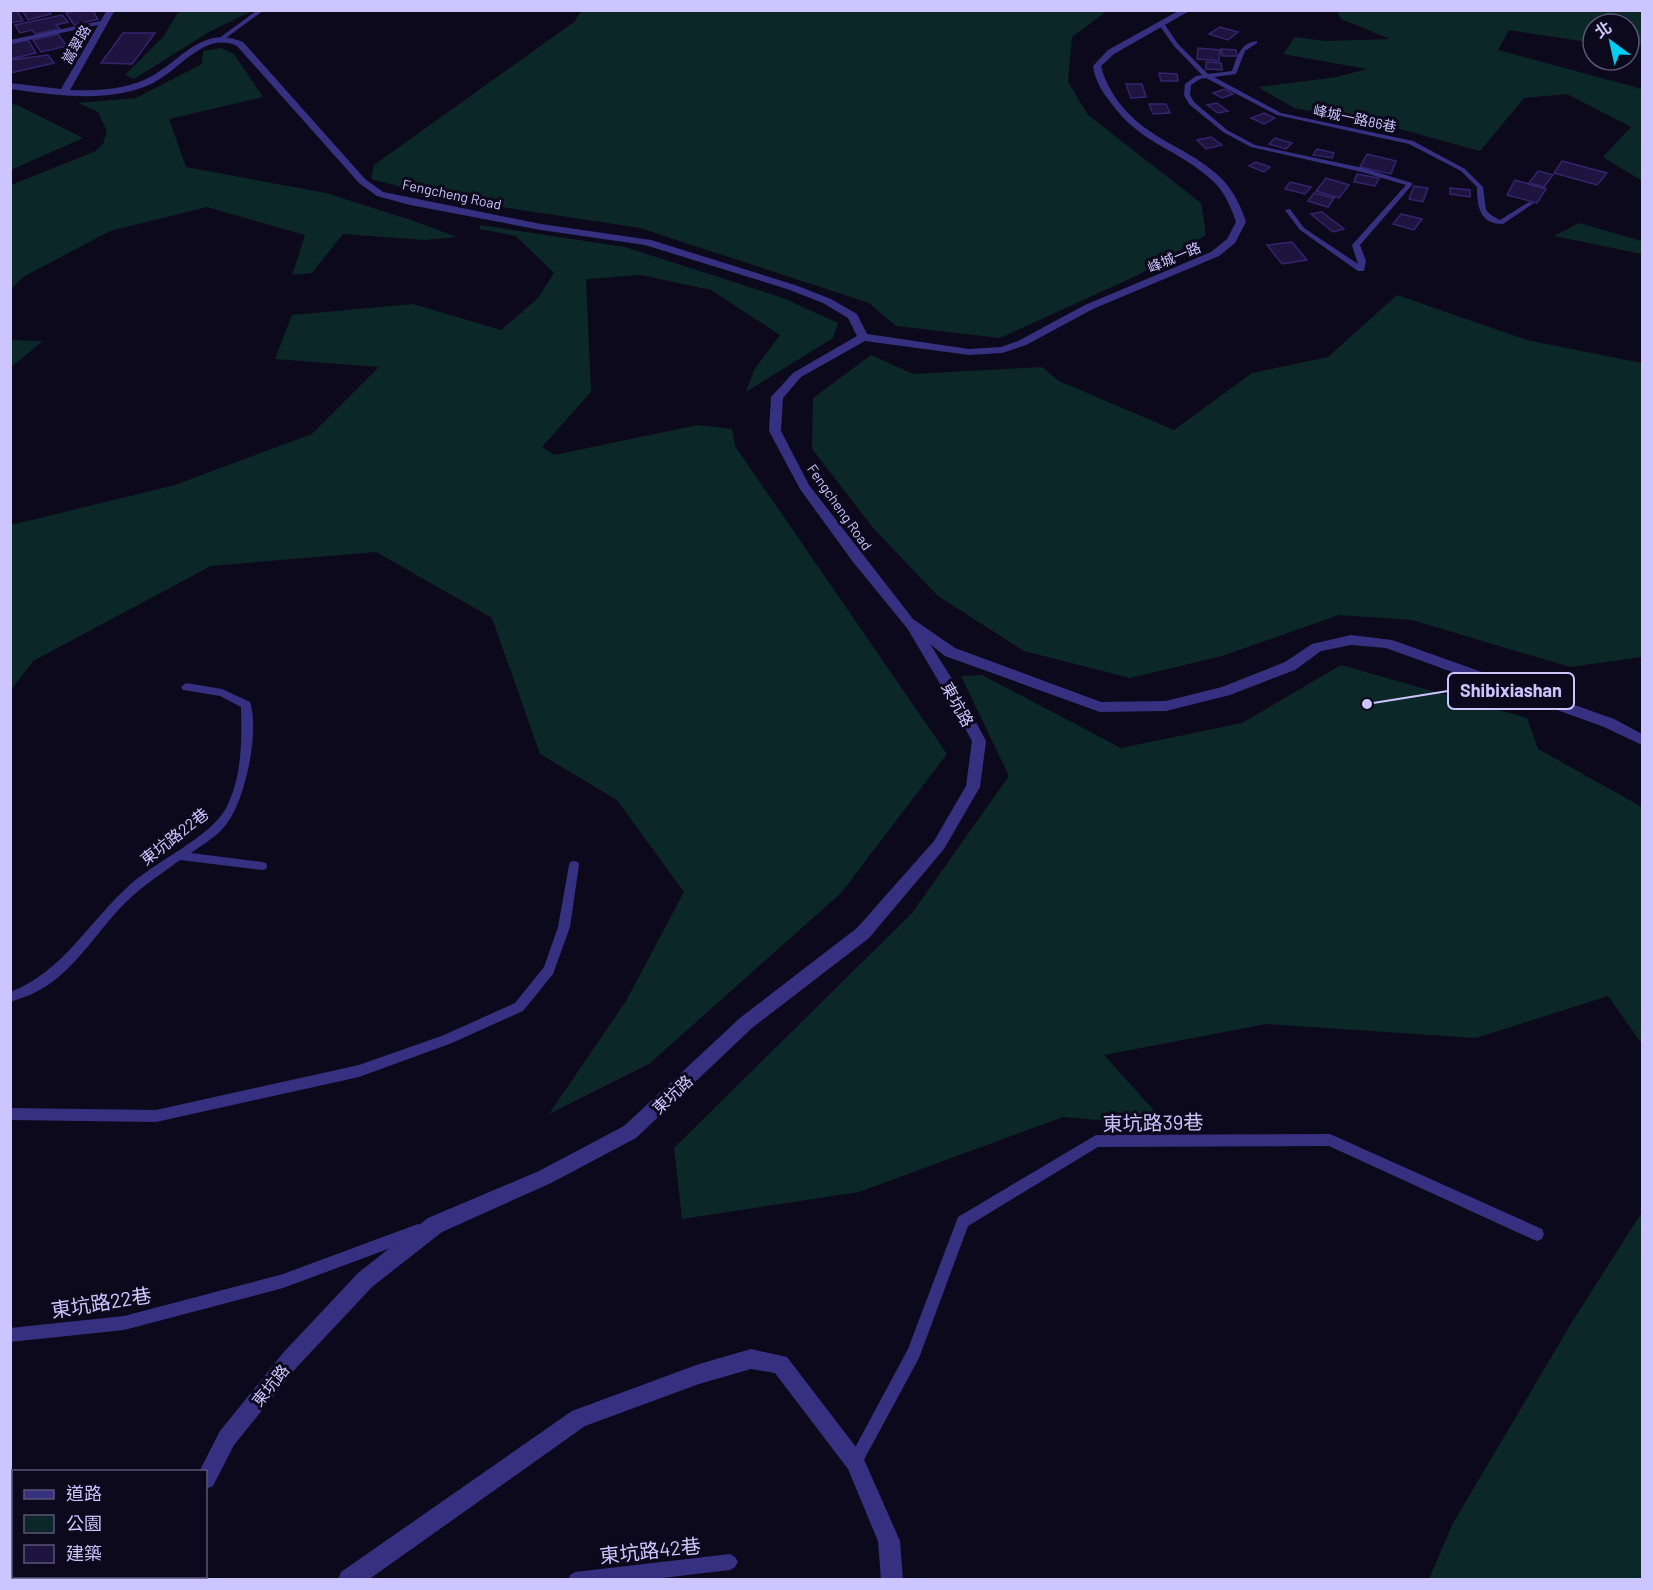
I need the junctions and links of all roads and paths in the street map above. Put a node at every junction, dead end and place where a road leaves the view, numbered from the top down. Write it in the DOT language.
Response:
graph roads {
  1 [pos="111,10"];
  2 [pos="264,10"];
  3 [pos="1186,10"];
  4 [pos="105,22"];
  5 [pos="1161,23"];
  6 [pos="221,39"];
  7 [pos="10,42"];
  8 [pos="1255,42"];
  9 [pos="1208,76"];
  10 [pos="10,86"];
  11 [pos="64,92"];
  12 [pos="1532,203"];
  13 [pos="1288,210"];
  14 [pos="863,337"];
  15 [pos="908,622"];
  16 [pos="186,687"];
  17 [pos="1642,740"];
  18 [pos="180,856"];
  19 [pos="574,865"];
  20 [pos="262,866"];
  21 [pos="10,997"];
  22 [pos="10,1114"];
  23 [pos="435,1225"];
  24 [pos="1537,1234"];
  25 [pos="10,1335"];
  26 [pos="855,1462"];
  27 [pos="207,1477"];
  28 [pos="730,1562"];
  29 [pos="349,1580"];
  30 [pos="575,1580"];
  31 [pos="892,1580"];
  1 -- 4 [label="street, 嵩翠路"];
  2 -- 6 [label="lane"];
  3 -- 5 [label="street, 峰城一路"];
  4 -- 7 [label="lane"];
  4 -- 11 [label="street, 嵩翠路"];
  5 -- 9 [label="lane, 峰城一路86巷"];
  5 -- 14 [label="street, 峰城一路"];
  6 -- 11 [label="street"];
  6 -- 14 [label="street, Fengcheng Road"];
  8 -- 9 [label="lane"];
  9 -- 12 [label="lane, 峰城一路86巷"];
  9 -- 13 [label="lane"];
  10 -- 11 [label="street"];
  14 -- 15 [label="street, Fengcheng Road"];
  15 -- 17 [label="street, Fengcheng Road"];
  15 -- 23 [label="street, 東坑路"];
  16 -- 18 [label="lane, 東坑路22巷"];
  18 -- 20 [label="lane"];
  18 -- 21 [label="lane, 東坑路22巷"];
  19 -- 22 [label="lane"];
  23 -- 25 [label="lane, 東坑路22巷"];
  23 -- 27 [label="street, 東坑路"];
  24 -- 26 [label="lane, 東坑路39巷"];
  26 -- 29 [label="street"];
  26 -- 31 [label="street"];
  28 -- 30 [label="lane, 東坑路42巷"];
}
